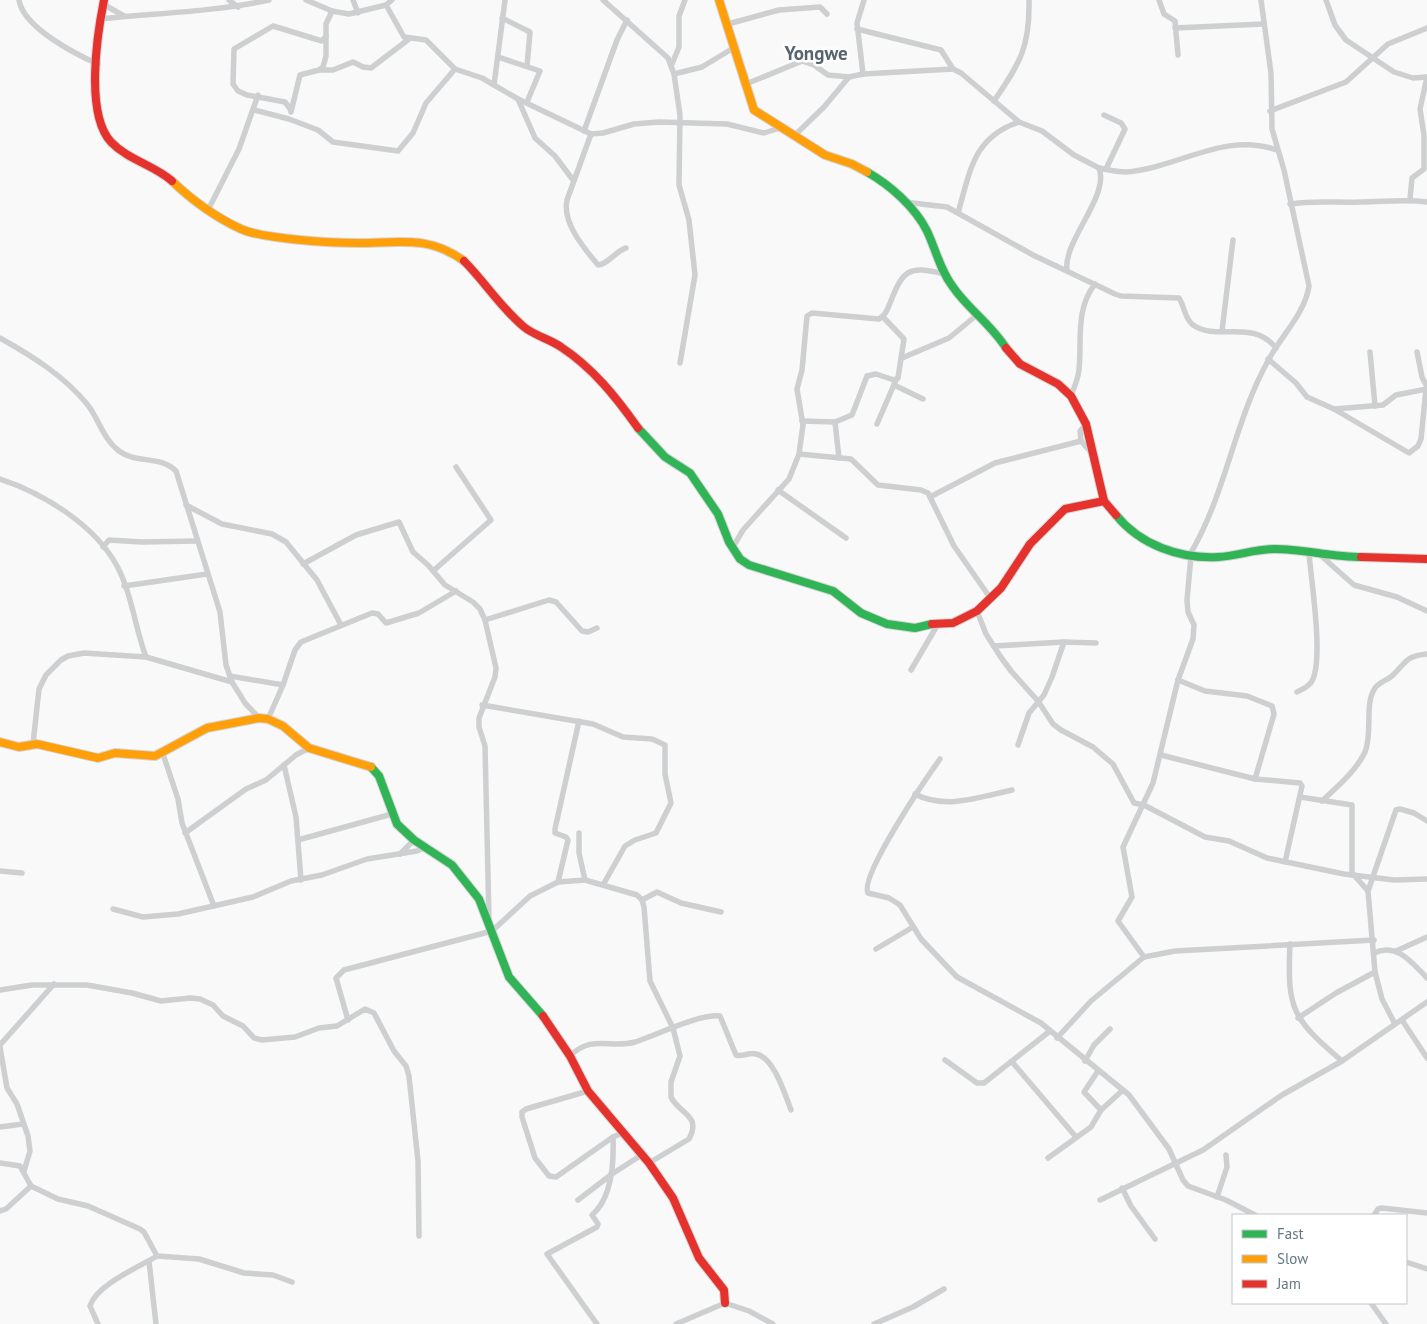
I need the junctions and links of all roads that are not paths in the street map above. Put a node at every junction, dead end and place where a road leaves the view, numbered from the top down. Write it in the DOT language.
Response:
graph roads {
  1 [pos="19,0"];
  2 [pos="229,0"];
  3 [pos="269,0"];
  4 [pos="306,0"];
  5 [pos="354,0"];
  6 [pos="392,0"];
  7 [pos="505,0"];
  8 [pos="603,0"];
  9 [pos="685,0"];
  10 [pos="719,0"];
  11 [pos="864,0"];
  12 [pos="1030,0"];
  13 [pos="1160,0"];
  14 [pos="1261,0"];
  15 [pos="1326,0"];
  16 [pos="104,2"];
  17 [pos="386,5"];
  18 [pos="238,7"];
  19 [pos="332,10"];
  20 [pos="358,13"];
  21 [pos="827,14"];
  22 [pos="124,16"];
  23 [pos="502,18"];
  24 [pos="100,19"];
  25 [pos="627,20"];
  26 [pos="728,24"];
  27 [pos="1263,24"];
  28 [pos="857,28"];
  29 [pos="1176,28"];
  30 [pos="1427,28"];
  31 [pos="326,36"];
  32 [pos="409,39"];
  33 [pos="735,47"];
  34 [pos="1178,55"];
  35 [pos="498,57"];
  36 [pos="1372,57"];
  37 [pos="98,64"];
  38 [pos="672,64"];
  39 [pos="527,66"];
  40 [pos="455,69"];
  41 [pos="954,69"];
  42 [pos="320,70"];
  43 [pos="674,74"];
  44 [pos="863,74"];
  45 [pos="849,77"];
  46 [pos="1427,77"];
  47 [pos="746,84"];
  48 [pos="494,85"];
  49 [pos="258,95"];
  50 [pos="518,99"];
  51 [pos="994,101"];
  52 [pos="527,102"];
  53 [pos="254,110"];
  54 [pos="291,110"];
  55 [pos="1270,111"];
  56 [pos="1104,115"];
  57 [pos="289,119"];
  58 [pos="680,122"];
  59 [pos="1019,122"];
  60 [pos="780,128"];
  61 [pos="584,132"];
  62 [pos="592,134"];
  63 [pos="794,136"];
  64 [pos="1277,150"];
  65 [pos="1102,169"];
  66 [pos="573,180"];
  67 [pos="1410,199"];
  68 [pos="904,202"];
  69 [pos="1427,202"];
  70 [pos="1290,204"];
  71 [pos="208,210"];
  72 [pos="958,213"];
  73 [pos="1233,240"];
  74 [pos="626,248"];
  75 [pos="1067,270"];
  76 [pos="944,274"];
  77 [pos="1095,284"];
  78 [pos="978,314"];
  79 [pos="883,316"];
  80 [pos="1222,331"];
  81 [pos="0,338"];
  82 [pos="1276,348"];
  83 [pos="1370,352"];
  84 [pos="1417,352"];
  85 [pos="902,358"];
  86 [pos="1268,360"];
  87 [pos="680,363"];
  88 [pos="895,382"];
  89 [pos="1427,388"];
  90 [pos="1071,396"];
  91 [pos="923,399"];
  92 [pos="1375,406"];
  93 [pos="1334,409"];
  94 [pos="802,421"];
  95 [pos="835,422"];
  96 [pos="877,424"];
  97 [pos="1086,424"];
  98 [pos="1081,441"];
  99 [pos="1093,452"];
  100 [pos="799,454"];
  101 [pos="839,458"];
  102 [pos="456,467"];
  103 [pos="0,479"];
  104 [pos="778,490"];
  105 [pos="930,497"];
  106 [pos="1104,501"];
  107 [pos="186,505"];
  108 [pos="846,538"];
  109 [pos="197,541"];
  110 [pos="103,547"];
  111 [pos="733,547"];
  112 [pos="1309,553"];
  113 [pos="1319,554"];
  114 [pos="1190,556"];
  115 [pos="1427,560"];
  116 [pos="303,564"];
  117 [pos="433,571"];
  118 [pos="207,574"];
  119 [pos="124,586"];
  120 [pos="456,591"];
  121 [pos="991,599"];
  122 [pos="978,611"];
  123 [pos="1427,611"];
  124 [pos="485,620"];
  125 [pos="341,624"];
  126 [pos="938,624"];
  127 [pos="597,628"];
  128 [pos="1064,642"];
  129 [pos="1096,643"];
  130 [pos="994,646"];
  131 [pos="1427,654"];
  132 [pos="146,657"];
  133 [pos="911,670"];
  134 [pos="230,676"];
  135 [pos="1178,680"];
  136 [pos="232,682"];
  137 [pos="283,685"];
  138 [pos="1297,692"];
  139 [pos="1038,701"];
  140 [pos="482,705"];
  141 [pos="259,718"];
  142 [pos="268,719"];
  143 [pos="580,721"];
  144 [pos="0,742"];
  145 [pos="32,744"];
  146 [pos="1018,745"];
  147 [pos="308,748"];
  148 [pos="163,754"];
  149 [pos="1160,755"];
  150 [pos="940,759"];
  151 [pos="284,765"];
  152 [pos="1255,779"];
  153 [pos="1012,790"];
  154 [pos="915,794"];
  155 [pos="1300,797"];
  156 [pos="1322,801"];
  157 [pos="1144,805"];
  158 [pos="392,814"];
  159 [pos="1427,821"];
  160 [pos="186,833"];
  161 [pos="580,833"];
  162 [pos="298,840"];
  163 [pos="414,840"];
  164 [pos="426,847"];
  165 [pos="400,854"];
  166 [pos="1285,862"];
  167 [pos="0,871"];
  168 [pos="22,873"];
  169 [pos="1353,875"];
  170 [pos="1372,877"];
  171 [pos="1427,879"];
  172 [pos="301,880"];
  173 [pos="585,880"];
  174 [pos="558,882"];
  175 [pos="603,885"];
  176 [pos="1368,891"];
  177 [pos="642,900"];
  178 [pos="214,906"];
  179 [pos="113,909"];
  180 [pos="721,912"];
  181 [pos="488,919"];
  182 [pos="913,927"];
  183 [pos="492,930"];
  184 [pos="1427,937"];
  185 [pos="1374,940"];
  186 [pos="1290,944"];
  187 [pos="876,949"];
  188 [pos="1396,951"];
  189 [pos="1374,953"];
  190 [pos="1144,957"];
  191 [pos="1375,972"];
  192 [pos="1427,978"];
  193 [pos="54,984"];
  194 [pos="0,990"];
  195 [pos="1427,1002"];
  196 [pos="1298,1018"];
  197 [pos="348,1020"];
  198 [pos="1402,1020"];
  199 [pos="1395,1024"];
  200 [pos="673,1028"];
  201 [pos="1110,1029"];
  202 [pos="1050,1031"];
  203 [pos="1058,1038"];
  204 [pos="0,1046"];
  205 [pos="570,1056"];
  206 [pos="1427,1058"];
  207 [pos="945,1060"];
  208 [pos="1084,1061"];
  209 [pos="1342,1061"];
  210 [pos="1012,1063"];
  211 [pos="1098,1071"];
  212 [pos="1123,1090"];
  213 [pos="588,1091"];
  214 [pos="791,1110"];
  215 [pos="1101,1110"];
  216 [pos="23,1124"];
  217 [pos="0,1127"];
  218 [pos="625,1132"];
  219 [pos="613,1137"];
  220 [pos="1076,1137"];
  221 [pos="643,1154"];
  222 [pos="1226,1155"];
  223 [pos="1048,1158"];
  224 [pos="649,1163"];
  225 [pos="1176,1163"];
  226 [pos="0,1164"];
  227 [pos="24,1171"];
  228 [pos="612,1174"];
  229 [pos="31,1186"];
  230 [pos="1122,1188"];
  231 [pos="1216,1197"];
  232 [pos="578,1200"];
  233 [pos="1100,1200"];
  234 [pos="0,1211"];
  235 [pos="1427,1213"];
  236 [pos="1253,1214"];
  237 [pos="1375,1214"];
  238 [pos="419,1236"];
  239 [pos="1155,1239"];
  240 [pos="157,1256"];
  241 [pos="148,1261"];
  242 [pos="1407,1262"];
  243 [pos="1427,1269"];
  244 [pos="292,1282"];
  245 [pos="944,1290"];
  246 [pos="725,1303"];
  247 [pos="1372,1304"];
  248 [pos="98,1324"];
  249 [pos="156,1324"];
  250 [pos="597,1324"];
  251 [pos="676,1324"];
  252 [pos="773,1324"];
  253 [pos="874,1324"];
  254 [pos="1386,1324"];
  1 -- 37 [label="street"];
  2 -- 18 [label="street"];
  3 -- 18 [label="street"];
  4 -- 19 [label="street"];
  5 -- 20 [label="street"];
  6 -- 17 [label="street"];
  7 -- 23 [label="street"];
  8 -- 25 [label="street"];
  9 -- 38 [label="street"];
  10 -- 26 [label="street"];
  11 -- 28 [label="street"];
  12 -- 51 [label="street"];
  13 -- 29 [label="street"];
  14 -- 27 [label="street"];
  15 -- 36 [label="street"];
  16 -- 22 [label="street"];
  16 -- 24 [label="street"];
  17 -- 20 [label="street"];
  17 -- 32 [label="street"];
  18 -- 22 [label="street"];
  19 -- 20 [label="street"];
  19 -- 31 [label="street"];
  21 -- 26 [label="street"];
  22 -- 24 [label="street"];
  23 -- 35 [label="street"];
  23 -- 39 [label="street"];
  24 -- 37 [label="street"];
  25 -- 38 [label="street"];
  25 -- 61 [label="street"];
  26 -- 33 [label="street"];
  27 -- 29 [label="street"];
  27 -- 55 [label="street"];
  28 -- 41 [label="street"];
  28 -- 44 [label="street"];
  29 -- 34 [label="street"];
  30 -- 36 [label="street"];
  31 -- 42 [label="street"];
  31 -- 49 [label="street"];
  32 -- 40 [label="street"];
  32 -- 42 [label="street"];
  33 -- 43 [label="street"];
  33 -- 47 [label="street"];
  35 -- 39 [label="street"];
  35 -- 48 [label="street"];
  36 -- 46 [label="street"];
  36 -- 55 [label="street"];
  37 -- 71 [label="street"];
  38 -- 43 [label="street"];
  39 -- 52 [label="street"];
  40 -- 48 [label="street"];
  40 -- 57 [label="street"];
  41 -- 44 [label="street"];
  41 -- 51 [label="street"];
  42 -- 54 [label="street"];
  43 -- 58 [label="street"];
  44 -- 45 [label="street"];
  45 -- 47 [label="street"];
  45 -- 63 [label="street"];
  46 -- 67 [label="street"];
  47 -- 60 [label="street"];
  48 -- 50 [label="street"];
  49 -- 53 [label="street"];
  49 -- 54 [label="street"];
  50 -- 52 [label="street"];
  50 -- 66 [label="street"];
  51 -- 59 [label="street"];
  52 -- 61 [label="street"];
  53 -- 57 [label="street"];
  53 -- 71 [label="street"];
  54 -- 57 [label="street"];
  55 -- 64 [label="street"];
  56 -- 65 [label="street"];
  58 -- 60 [label="street"];
  58 -- 62 [label="street"];
  58 -- 87 [label="street"];
  59 -- 65 [label="street"];
  59 -- 72 [label="street"];
  60 -- 63 [label="street"];
  61 -- 62 [label="street"];
  62 -- 66 [label="street"];
  63 -- 68 [label="street"];
  64 -- 65 [label="street"];
  64 -- 70 [label="street"];
  65 -- 75 [label="street"];
  66 -- 74 [label="street"];
  67 -- 69 [label="street"];
  67 -- 70 [label="street"];
  68 -- 72 [label="street"];
  68 -- 76 [label="street"];
  70 -- 82 [label="street"];
  71 -- 111 [label="street"];
  72 -- 75 [label="street"];
  73 -- 80 [label="street"];
  75 -- 77 [label="street"];
  76 -- 78 [label="street"];
  76 -- 79 [label="street"];
  77 -- 80 [label="street"];
  77 -- 90 [label="street"];
  78 -- 85 [label="street"];
  78 -- 90 [label="street"];
  79 -- 85 [label="street"];
  79 -- 94 [label="street"];
  80 -- 82 [label="street"];
  81 -- 107 [label="street"];
  82 -- 86 [label="street"];
  83 -- 92 [label="street"];
  84 -- 89 [label="street"];
  85 -- 88 [label="street"];
  86 -- 93 [label="street"];
  86 -- 114 [label="street"];
  88 -- 91 [label="street"];
  88 -- 95 [label="street"];
  88 -- 96 [label="street"];
  89 -- 92 [label="street"];
  89 -- 93 [label="street"];
  90 -- 97 [label="street"];
  92 -- 93 [label="street"];
  94 -- 95 [label="street"];
  94 -- 100 [label="street"];
  95 -- 101 [label="street"];
  97 -- 98 [label="street"];
  97 -- 99 [label="street"];
  98 -- 99 [label="street"];
  98 -- 105 [label="street"];
  99 -- 106 [label="street"];
  100 -- 101 [label="street"];
  100 -- 104 [label="street"];
  101 -- 105 [label="street"];
  102 -- 117 [label="street"];
  103 -- 110 [label="street"];
  104 -- 108 [label="street"];
  104 -- 111 [label="street"];
  105 -- 121 [label="street"];
  106 -- 114 [label="street"];
  106 -- 121 [label="street"];
  107 -- 109 [label="street"];
  107 -- 116 [label="street"];
  109 -- 110 [label="street"];
  109 -- 118 [label="street"];
  110 -- 119 [label="street"];
  111 -- 126 [label="street"];
  112 -- 113 [label="street"];
  112 -- 114 [label="street"];
  112 -- 138 [label="street"];
  113 -- 115 [label="street"];
  113 -- 123 [label="street"];
  114 -- 135 [label="street"];
  116 -- 117 [label="street"];
  116 -- 125 [label="street"];
  117 -- 120 [label="street"];
  118 -- 119 [label="street"];
  118 -- 134 [label="street"];
  119 -- 132 [label="street"];
  120 -- 124 [label="street"];
  120 -- 125 [label="street"];
  121 -- 122 [label="street"];
  122 -- 126 [label="street"];
  122 -- 130 [label="street"];
  124 -- 127 [label="street"];
  124 -- 140 [label="street"];
  125 -- 137 [label="street"];
  126 -- 133 [label="street"];
  128 -- 129 [label="street"];
  128 -- 130 [label="street"];
  128 -- 139 [label="street"];
  130 -- 139 [label="street"];
  131 -- 156 [label="street"];
  132 -- 136 [label="street"];
  132 -- 145 [label="street"];
  134 -- 136 [label="street"];
  134 -- 137 [label="street"];
  135 -- 149 [label="street"];
  135 -- 152 [label="street"];
  136 -- 141 [label="street"];
  137 -- 142 [label="street"];
  139 -- 146 [label="street"];
  139 -- 157 [label="street"];
  140 -- 143 [label="street"];
  140 -- 181 [label="street"];
  141 -- 142 [label="street"];
  141 -- 148 [label="street"];
  142 -- 147 [label="street"];
  143 -- 174 [label="street"];
  143 -- 175 [label="street"];
  144 -- 145 [label="street"];
  145 -- 148 [label="street"];
  147 -- 151 [label="street"];
  147 -- 158 [label="street"];
  148 -- 160 [label="street"];
  149 -- 152 [label="street"];
  149 -- 157 [label="street"];
  150 -- 154 [label="street"];
  151 -- 160 [label="street"];
  151 -- 162 [label="street"];
  152 -- 155 [label="street"];
  153 -- 154 [label="street"];
  154 -- 182 [label="street"];
  155 -- 156 [label="street"];
  155 -- 166 [label="street"];
  156 -- 169 [label="street"];
  157 -- 166 [label="street"];
  157 -- 190 [label="street"];
  158 -- 162 [label="street"];
  158 -- 163 [label="street"];
  159 -- 170 [label="street"];
  160 -- 178 [label="street"];
  161 -- 173 [label="street"];
  162 -- 172 [label="street"];
  163 -- 164 [label="street"];
  163 -- 165 [label="street"];
  164 -- 165 [label="street"];
  164 -- 181 [label="street"];
  165 -- 172 [label="street"];
  166 -- 169 [label="street"];
  167 -- 168 [label="street"];
  169 -- 170 [label="street"];
  169 -- 176 [label="street"];
  170 -- 171 [label="street"];
  170 -- 176 [label="street"];
  172 -- 178 [label="street"];
  173 -- 174 [label="street"];
  173 -- 175 [label="street"];
  174 -- 183 [label="street"];
  175 -- 177 [label="street"];
  176 -- 185 [label="street"];
  177 -- 180 [label="street"];
  177 -- 200 [label="street"];
  178 -- 179 [label="street"];
  181 -- 183 [label="street"];
  182 -- 187 [label="street"];
  182 -- 202 [label="street"];
  183 -- 197 [label="street"];
  183 -- 205 [label="street"];
  184 -- 188 [label="street"];
  185 -- 186 [label="street"];
  185 -- 189 [label="street"];
  186 -- 190 [label="street"];
  186 -- 196 [label="street"];
  188 -- 189 [label="street"];
  188 -- 192 [label="street"];
  189 -- 191 [label="street"];
  190 -- 203 [label="street"];
  191 -- 196 [label="street"];
  191 -- 199 [label="street"];
  193 -- 194 [label="street"];
  193 -- 197 [label="street"];
  193 -- 204 [label="street"];
  195 -- 198 [label="street"];
  196 -- 209 [label="street"];
  197 -- 238 [label="street"];
  198 -- 199 [label="street"];
  198 -- 206 [label="street"];
  199 -- 209 [label="street"];
  200 -- 205 [label="street"];
  200 -- 214 [label="street"];
  200 -- 224 [label="street"];
  201 -- 208 [label="street"];
  202 -- 203 [label="street"];
  202 -- 210 [label="street"];
  203 -- 208 [label="street"];
  204 -- 216 [label="street"];
  205 -- 213 [label="street"];
  207 -- 210 [label="street"];
  208 -- 211 [label="street"];
  209 -- 225 [label="street"];
  210 -- 220 [label="street"];
  211 -- 212 [label="street"];
  211 -- 215 [label="street"];
  212 -- 215 [label="street"];
  212 -- 225 [label="street"];
  213 -- 218 [label="street"];
  213 -- 219 [label="street"];
  215 -- 220 [label="street"];
  216 -- 217 [label="street"];
  216 -- 227 [label="street"];
  218 -- 219 [label="street"];
  218 -- 221 [label="street"];
  219 -- 228 [label="street"];
  220 -- 223 [label="street"];
  221 -- 224 [label="street"];
  221 -- 228 [label="street"];
  222 -- 231 [label="street"];
  224 -- 246 [label="street"];
  225 -- 230 [label="street"];
  225 -- 231 [label="street"];
  226 -- 227 [label="street"];
  227 -- 229 [label="street"];
  228 -- 232 [label="street"];
  228 -- 250 [label="street"];
  229 -- 234 [label="street"];
  229 -- 240 [label="street"];
  230 -- 233 [label="street"];
  230 -- 239 [label="street"];
  231 -- 236 [label="street"];
  235 -- 237 [label="street"];
  240 -- 241 [label="street"];
  240 -- 244 [label="street"];
  241 -- 248 [label="street"];
  241 -- 249 [label="street"];
  242 -- 243 [label="street"];
  245 -- 253 [label="street"];
  246 -- 251 [label="street"];
  246 -- 252 [label="street"];
  247 -- 254 [label="street"];
}
